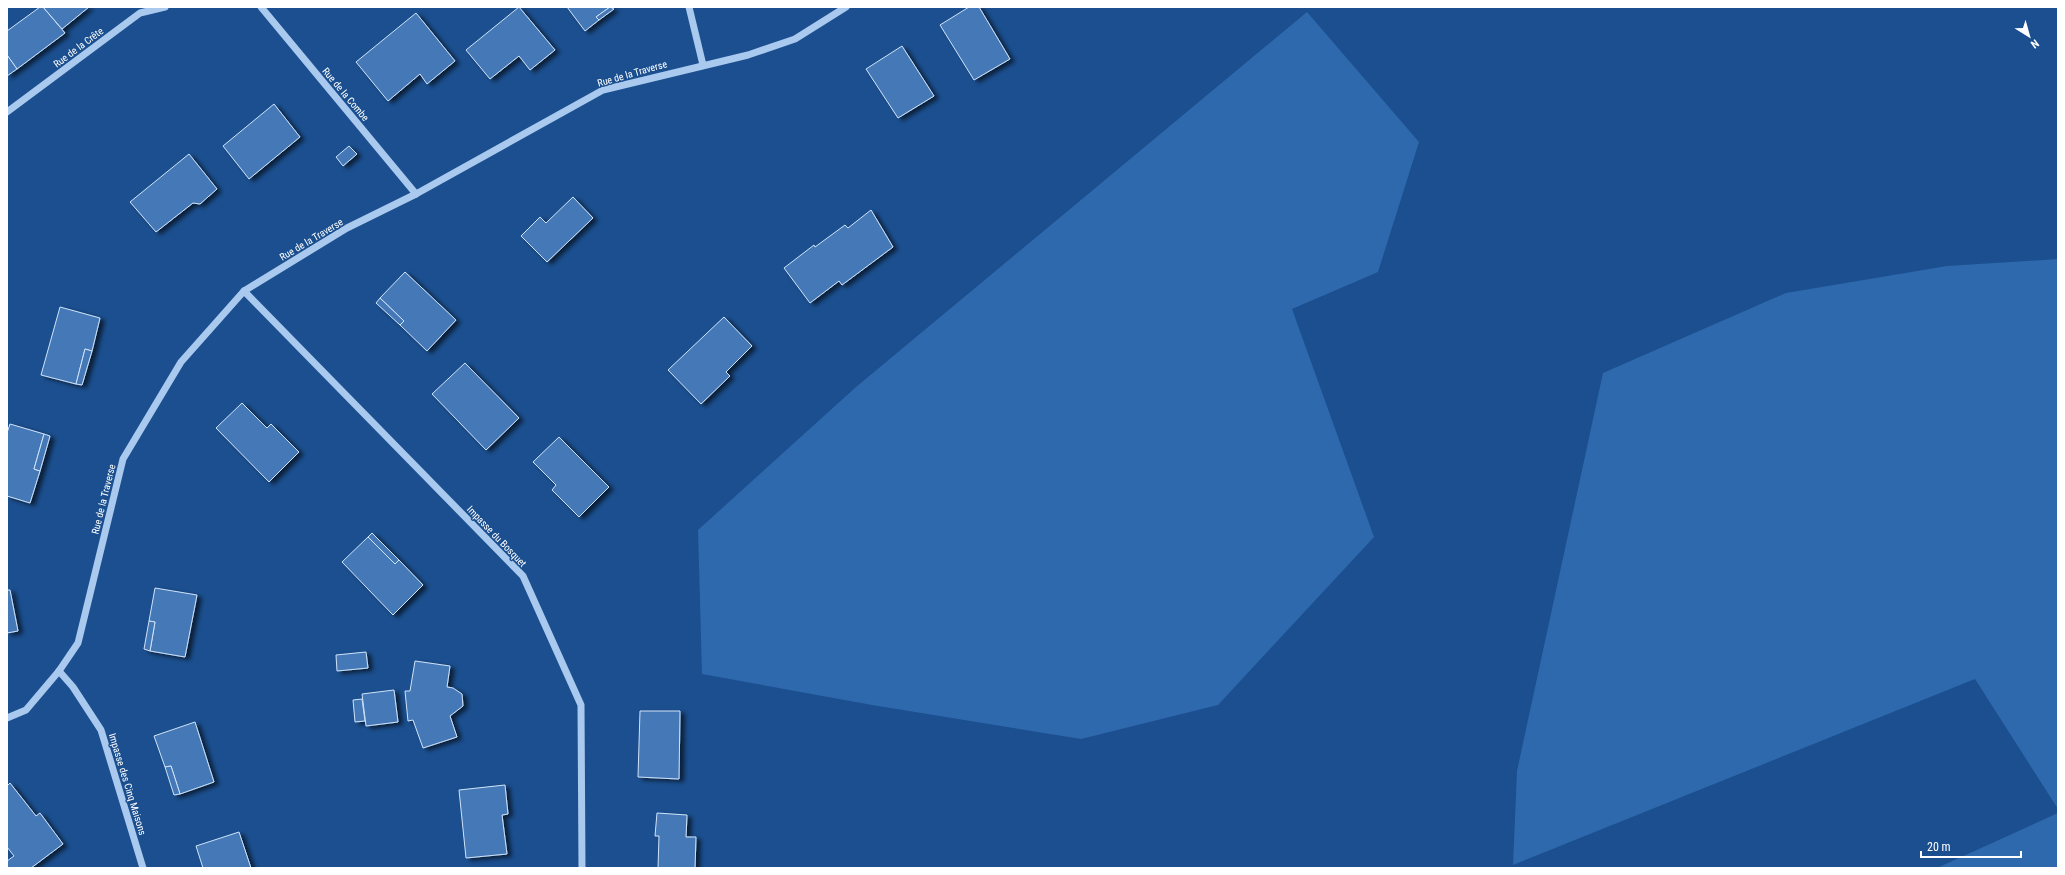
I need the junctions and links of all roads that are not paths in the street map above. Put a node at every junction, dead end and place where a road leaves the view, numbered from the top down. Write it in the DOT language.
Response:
graph roads {
  1 [pos="165,7"];
  2 [pos="261,7"];
  3 [pos="689,7"];
  4 [pos="846,7"];
  5 [pos="703,65"];
  6 [pos="7,112"];
  7 [pos="416,194"];
  8 [pos="244,291"];
  9 [pos="59,672"];
  10 [pos="7,718"];
  11 [pos="143,868"];
  12 [pos="582,868"];
  1 -- 6 [label="street, Rue de la Crête"];
  2 -- 7 [label="street, Rue de la Combe"];
  3 -- 5 [label="street"];
  4 -- 5 [label="street, Rue de la Traverse"];
  5 -- 7 [label="street, Rue de la Traverse"];
  7 -- 8 [label="street, Rue de la Traverse"];
  8 -- 9 [label="street, Rue de la Traverse"];
  8 -- 12 [label="street, Impasse du Bosquet"];
  9 -- 10 [label="street, Rue de la Traverse"];
  9 -- 11 [label="street, Impasse des Cinq Maisons"];
}
